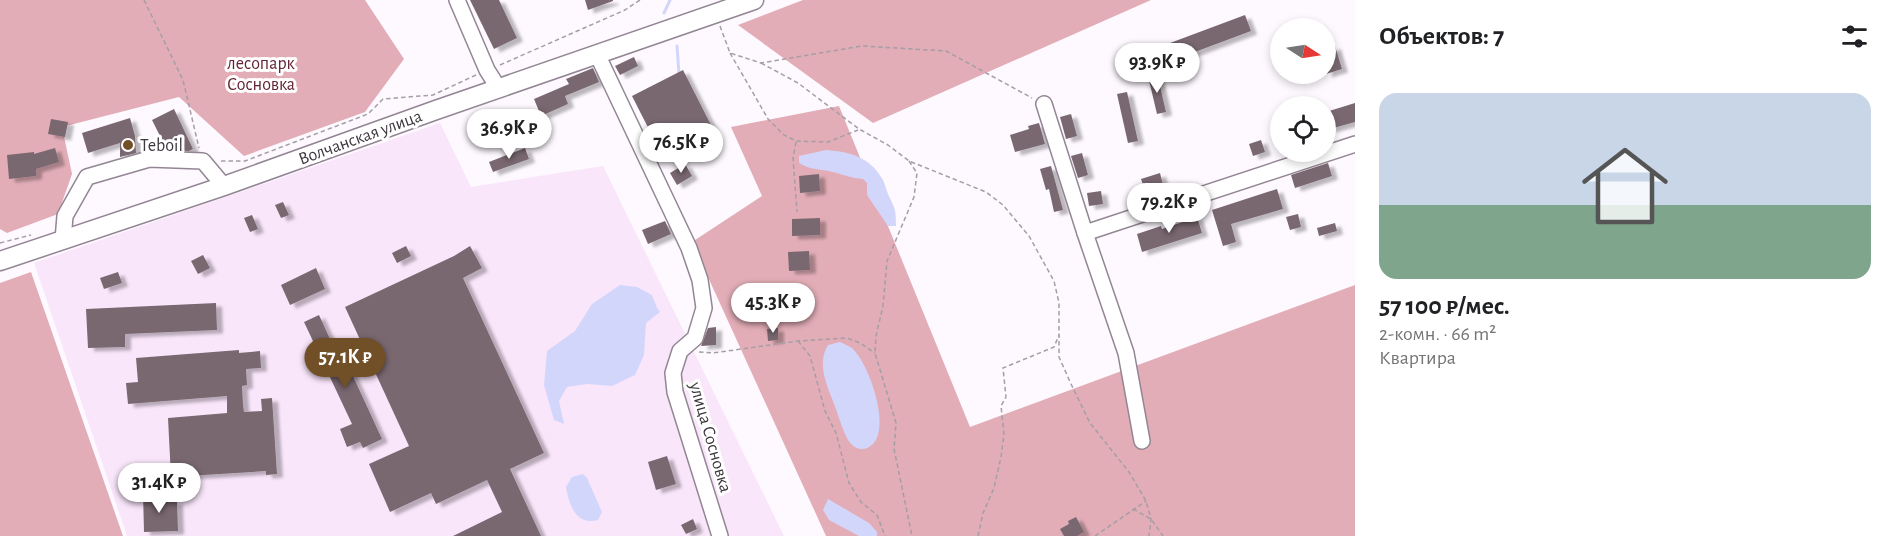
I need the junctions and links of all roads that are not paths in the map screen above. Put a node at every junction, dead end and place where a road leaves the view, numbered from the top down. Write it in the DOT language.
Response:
graph roads {
  1 [pos="457,0"];
  2 [pos="754,0"];
  3 [pos="597,54"];
  4 [pos="499,89"];
  5 [pos="1044,104"];
  6 [pos="1355,144"];
  7 [pos="224,186"];
  8 [pos="1085,233"];
  9 [pos="63,240"];
  10 [pos="0,261"];
  11 [pos="1142,441"];
  12 [pos="720,536"];
  1 -- 4 [label="street"];
  2 -- 3 [label="main road, Волчанская улица"];
  3 -- 4 [label="main road, Волчанская улица"];
  3 -- 12 [label="street, улица Сосновка"];
  4 -- 7 [label="main road, Волчанская улица"];
  5 -- 8 [label="street"];
  6 -- 8 [label="street"];
  7 -- 9 [label="main road, Волчанская улица"];
  7 -- 9 [label="street"];
  8 -- 11 [label="street"];
  9 -- 10 [label="main road, Волчанская улица"];
}
